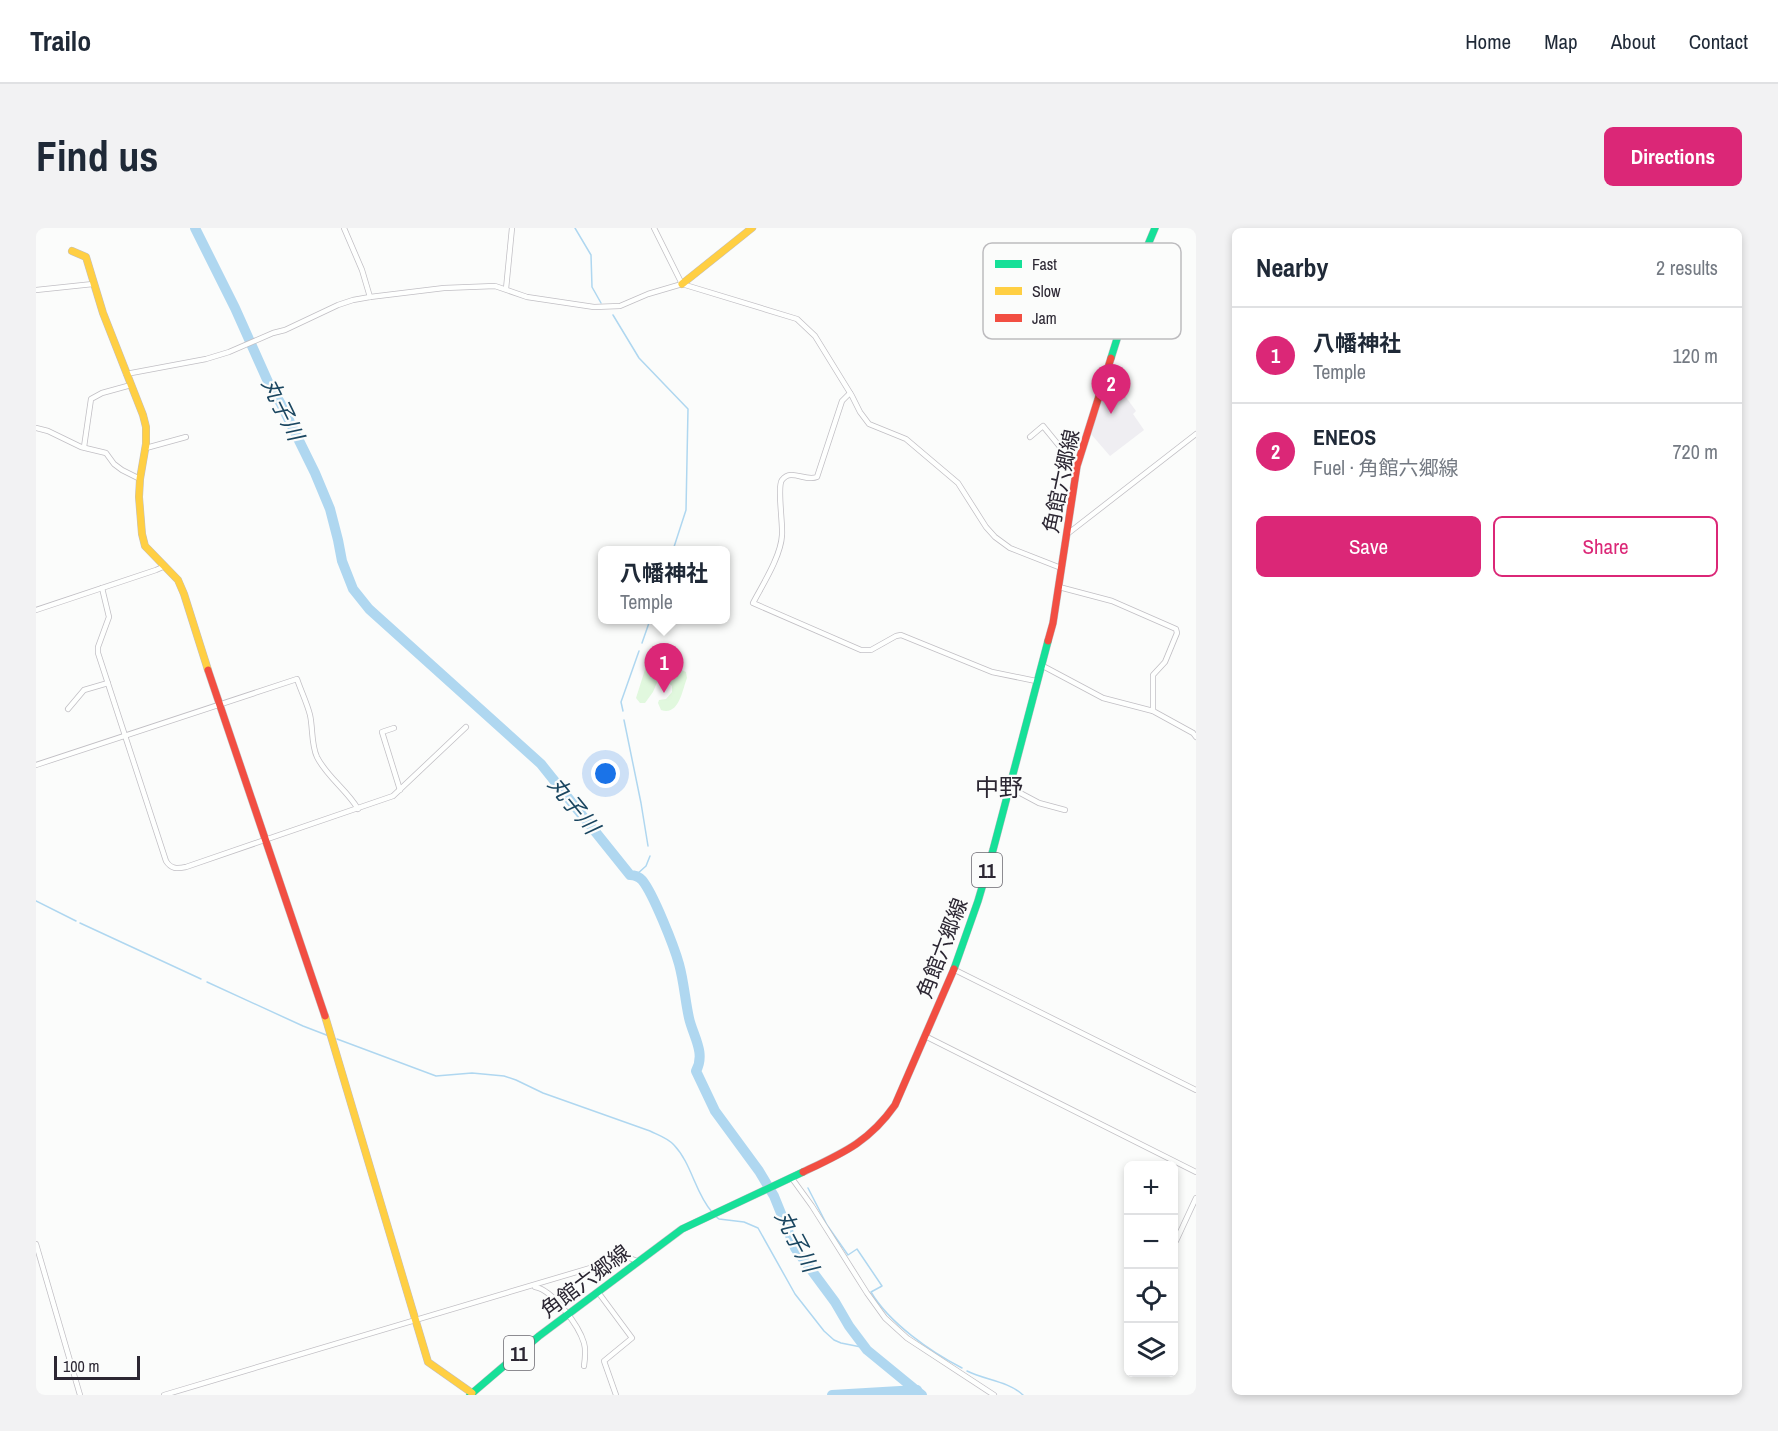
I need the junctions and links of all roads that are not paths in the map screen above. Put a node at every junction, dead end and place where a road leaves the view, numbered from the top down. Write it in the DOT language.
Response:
graph roads {
  1 [pos="344,228"];
  2 [pos="512,228"];
  3 [pos="654,228"];
  4 [pos="752,228"];
  5 [pos="1155,228"];
  6 [pos="1149,243"];
  7 [pos="72,251"];
  8 [pos="93,284"];
  9 [pos="682,284"];
  10 [pos="506,289"];
  11 [pos="36,290"];
  12 [pos="370,297"];
  13 [pos="1117,339"];
  14 [pos="126,374"];
  15 [pos="131,385"];
  16 [pos="850,393"];
  17 [pos="36,428"];
  18 [pos="1196,434"];
  19 [pos="186,437"];
  20 [pos="1030,437"];
  21 [pos="84,447"];
  22 [pos="146,448"];
  23 [pos="1078,463"];
  24 [pos="140,479"];
  25 [pos="1066,535"];
  26 [pos="165,566"];
  27 [pos="1061,568"];
  28 [pos="1059,586"];
  29 [pos="102,588"];
  30 [pos="36,610"];
  31 [pos="1041,665"];
  32 [pos="1036,681"];
  33 [pos="108,683"];
  34 [pos="220,704"];
  35 [pos="68,709"];
  36 [pos="1153,711"];
  37 [pos="466,727"];
  38 [pos="393,728"];
  39 [pos="125,736"];
  40 [pos="1196,737"];
  41 [pos="36,765"];
  42 [pos="1009,787"];
  43 [pos="400,790"];
  44 [pos="358,809"];
  45 [pos="1065,810"];
  46 [pos="266,840"];
  47 [pos="953,969"];
  48 [pos="925,1036"];
  49 [pos="1196,1090"];
  50 [pos="1196,1172"];
  51 [pos="791,1177"];
  52 [pos="1196,1198"];
  53 [pos="1178,1237"];
  54 [pos="36,1244"];
  55 [pos="638,1261"];
  56 [pos="533,1286"];
  57 [pos="598,1292"];
  58 [pos="567,1314"];
  59 [pos="416,1321"];
  60 [pos="584,1366"];
  61 [pos="471,1394"];
  62 [pos="80,1395"];
  63 [pos="164,1395"];
  64 [pos="616,1395"];
  65 [pos="994,1395"];
  1 -- 12 [label="street"];
  2 -- 10 [label="street"];
  3 -- 9 [label="street"];
  4 -- 9 [label="main road"];
  5 -- 6 [label="main road, 角館六郷線 / 11"];
  7 -- 8 [label="main road"];
  8 -- 11 [label="street"];
  8 -- 14 [label="main road"];
  9 -- 10 [label="street"];
  9 -- 16 [label="street"];
  10 -- 12 [label="street"];
  12 -- 14 [label="street"];
  13 -- 23 [label="main road, 角館六郷線 / 11"];
  14 -- 15 [label="main road"];
  15 -- 21 [label="street"];
  15 -- 22 [label="main road"];
  16 -- 27 [label="street"];
  16 -- 32 [label="street"];
  17 -- 21 [label="street"];
  18 -- 25 [label="street"];
  19 -- 22 [label="street"];
  20 -- 23 [label="street"];
  21 -- 24 [label="street"];
  22 -- 24 [label="main road"];
  23 -- 25 [label="main road, 角館六郷線 / 11"];
  24 -- 26 [label="main road"];
  25 -- 27 [label="main road, 角館六郷線 / 11"];
  26 -- 29 [label="street"];
  26 -- 34 [label="main road"];
  27 -- 28 [label="main road, 角館六郷線 / 11"];
  28 -- 31 [label="main road, 角館六郷線 / 11"];
  28 -- 36 [label="street"];
  29 -- 30 [label="street"];
  29 -- 33 [label="street"];
  31 -- 32 [label="main road, 角館六郷線 / 11"];
  31 -- 36 [label="street"];
  32 -- 42 [label="main road, 角館六郷線 / 11"];
  33 -- 35 [label="street"];
  33 -- 39 [label="street"];
  34 -- 39 [label="street"];
  34 -- 44 [label="street"];
  34 -- 46 [label="main road"];
  36 -- 40 [label="street"];
  37 -- 43 [label="street"];
  38 -- 43 [label="street"];
  39 -- 41 [label="street"];
  39 -- 46 [label="street"];
  42 -- 45 [label="street"];
  42 -- 47 [label="main road, 角館六郷線 / 11"];
  43 -- 44 [label="street"];
  44 -- 46 [label="street"];
  46 -- 59 [label="main road"];
  47 -- 48 [label="main road, 角館六郷線 / 11"];
  47 -- 49 [label="street"];
  48 -- 50 [label="street"];
  48 -- 51 [label="main road, 角館六郷線 / 11"];
  51 -- 55 [label="main road, 角館六郷線 / 11"];
  51 -- 65 [label="street"];
  52 -- 53 [label="street"];
  54 -- 62 [label="street"];
  55 -- 56 [label="street"];
  55 -- 57 [label="main road, 角館六郷線 / 11"];
  56 -- 58 [label="street"];
  56 -- 59 [label="street"];
  57 -- 58 [label="main road, 角館六郷線 / 11"];
  57 -- 64 [label="street"];
  58 -- 60 [label="street"];
  58 -- 61 [label="main road, 角館六郷線 / 11"];
  59 -- 61 [label="main road"];
  59 -- 63 [label="street"];
}
